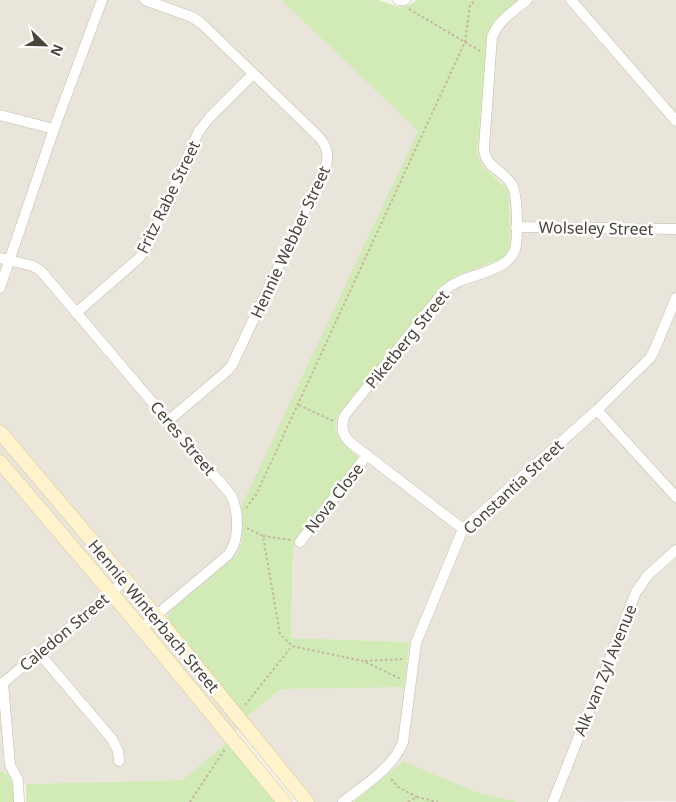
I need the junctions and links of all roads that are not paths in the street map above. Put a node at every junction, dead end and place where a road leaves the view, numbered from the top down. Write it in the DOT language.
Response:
graph roads {
  1 [pos="102,0"];
  2 [pos="145,0"];
  3 [pos="527,0"];
  4 [pos="571,0"];
  5 [pos="253,74"];
  6 [pos="0,115"];
  7 [pos="676,121"];
  8 [pos="54,129"];
  9 [pos="516,226"];
  10 [pos="676,228"];
  11 [pos="5,259"];
  12 [pos="0,288"];
  13 [pos="676,298"];
  14 [pos="76,313"];
  15 [pos="597,410"];
  16 [pos="168,421"];
  17 [pos="0,432"];
  18 [pos="367,455"];
  19 [pos="0,462"];
  20 [pos="676,497"];
  21 [pos="463,529"];
  22 [pos="300,542"];
  23 [pos="676,550"];
  24 [pos="125,580"];
  25 [pos="111,593"];
  26 [pos="155,615"];
  27 [pos="141,628"];
  28 [pos="39,652"];
  29 [pos="1,681"];
  30 [pos="119,761"];
  31 [pos="5,765"];
  32 [pos="19,802"];
  33 [pos="284,802"];
  34 [pos="307,802"];
  35 [pos="343,802"];
  36 [pos="553,802"];
  1 -- 8 [label="street"];
  2 -- 5 [label="street, Hennie Webber Street"];
  3 -- 9 [label="street, Piketberg Street"];
  4 -- 7 [label="street"];
  5 -- 14 [label="street, Fritz Rabe Street"];
  5 -- 16 [label="street, Hennie Webber Street"];
  6 -- 8 [label="street"];
  8 -- 11 [label="street"];
  9 -- 10 [label="street, Wolseley Street"];
  9 -- 18 [label="street, Piketberg Street"];
  11 -- 12 [label="street"];
  11 -- 14 [label="street, Ceres Street"];
  13 -- 15 [label="street, Constantia Street"];
  14 -- 16 [label="street, Ceres Street"];
  15 -- 20 [label="street"];
  15 -- 21 [label="street, Constantia Street"];
  16 -- 26 [label="street, Ceres Street"];
  17 -- 24 [label="street, Hennie Winterbach Street"];
  18 -- 21 [label="street"];
  18 -- 22 [label="street, Nova Close"];
  19 -- 25 [label="street, Hennie Winterbach Street"];
  21 -- 35 [label="street, Constantia Street"];
  23 -- 36 [label="street, Alk van Zyl Avenue"];
  24 -- 25 [label="street, Caledon Street"];
  24 -- 26 [label="street, Hennie Winterbach Street"];
  25 -- 27 [label="street, Hennie Winterbach Street"];
  25 -- 28 [label="street, Caledon Street"];
  26 -- 27 [label="street, Ceres Street"];
  26 -- 34 [label="street, Hennie Winterbach Street"];
  27 -- 33 [label="street, Hennie Winterbach Street"];
  28 -- 29 [label="street, Caledon Street"];
  28 -- 30 [label="street"];
  29 -- 31 [label="street, Caledon Street"];
  31 -- 32 [label="street, Caledon Street"];
}
